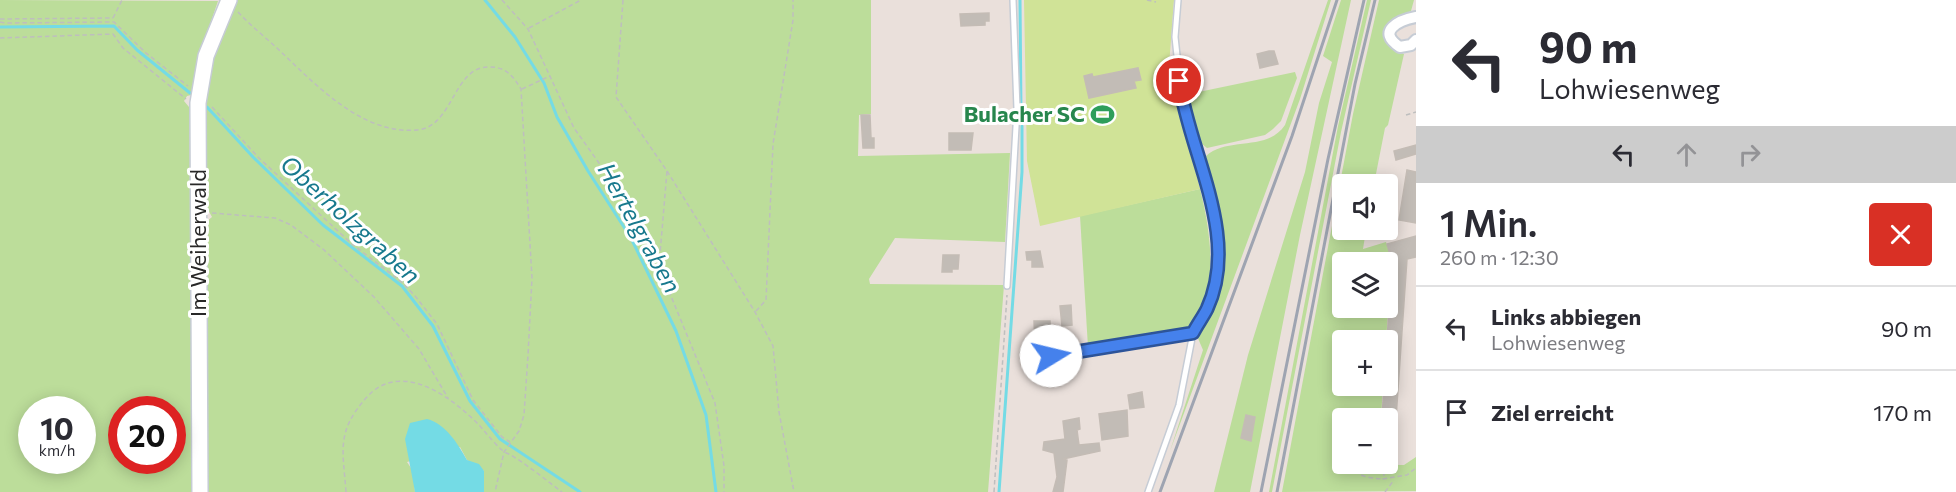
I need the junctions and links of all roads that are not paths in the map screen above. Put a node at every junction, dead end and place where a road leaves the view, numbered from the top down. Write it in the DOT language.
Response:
graph roads {
  1 [pos="1013,0"];
  2 [pos="1178,0"];
  3 [pos="233,5"];
  4 [pos="1416,17"];
  5 [pos="1414,44"];
  6 [pos="1007,286"];
  7 [pos="1193,333"];
  8 [pos="1051,356"];
  9 [pos="200,492"];
  10 [pos="1148,492"];
  1 -- 6 [label="lane"];
  2 -- 7 [label="lane"];
  3 -- 9 [label="street, Im Weiherwald"];
  4 -- 5 [label="street"];
  7 -- 8 [label="lane"];
  7 -- 10 [label="lane"];
}
